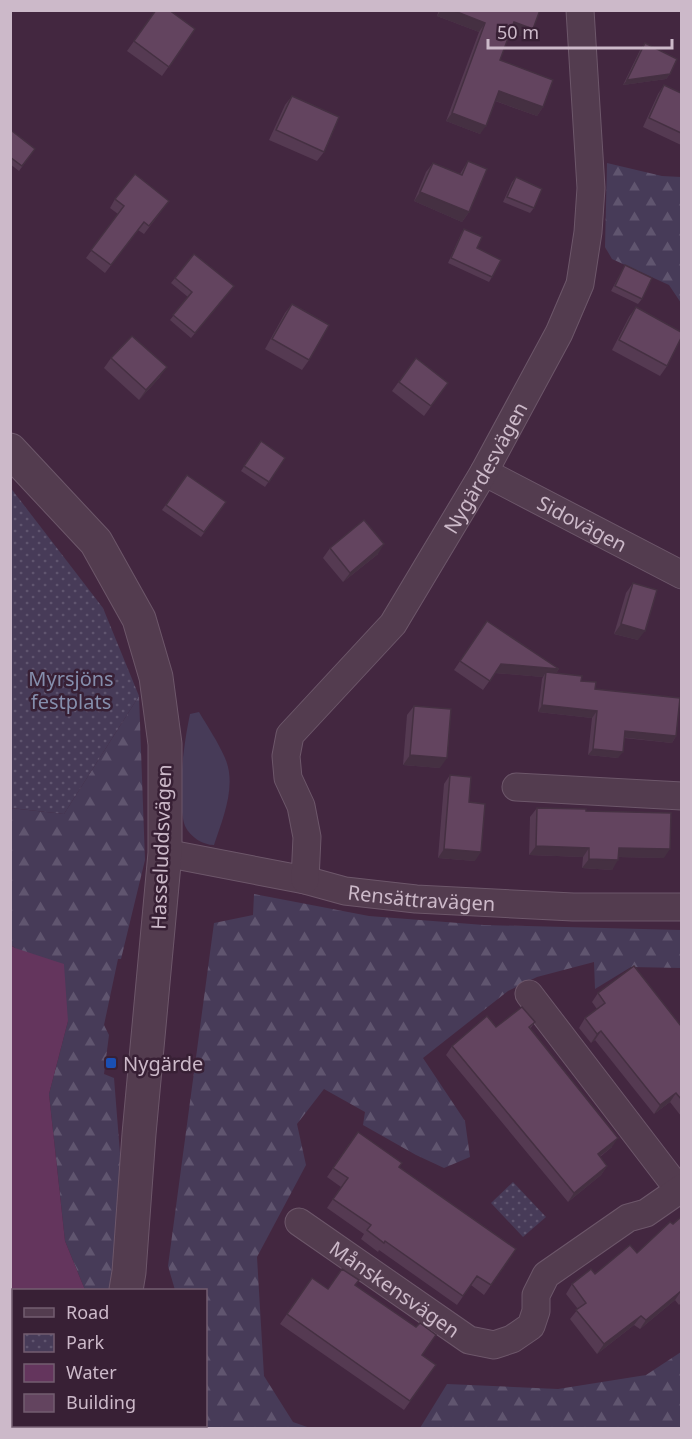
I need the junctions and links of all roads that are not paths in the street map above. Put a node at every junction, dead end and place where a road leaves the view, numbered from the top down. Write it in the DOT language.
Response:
graph roads {
  1 [pos="580,10"];
  2 [pos="10,450"];
  3 [pos="484,472"];
  4 [pos="681,575"];
  5 [pos="516,787"];
  6 [pos="681,796"];
  7 [pos="165,853"];
  8 [pos="305,880"];
  9 [pos="681,907"];
  10 [pos="530,994"];
  11 [pos="680,1189"];
  12 [pos="299,1222"];
  13 [pos="126,1289"];
  1 -- 3 [label="street, Nygärdesvägen"];
  2 -- 7 [label="street, Hasseluddsvägen"];
  3 -- 4 [label="street, Sidovägen"];
  3 -- 8 [label="street, Nygärdesvägen"];
  5 -- 6 [label="street"];
  7 -- 8 [label="street, Rensättravägen"];
  7 -- 13 [label="street, Hasseluddsvägen"];
  8 -- 9 [label="street, Rensättravägen"];
  10 -- 11 [label="street, Månskensvägen"];
  11 -- 12 [label="street, Månskensvägen"];
}
